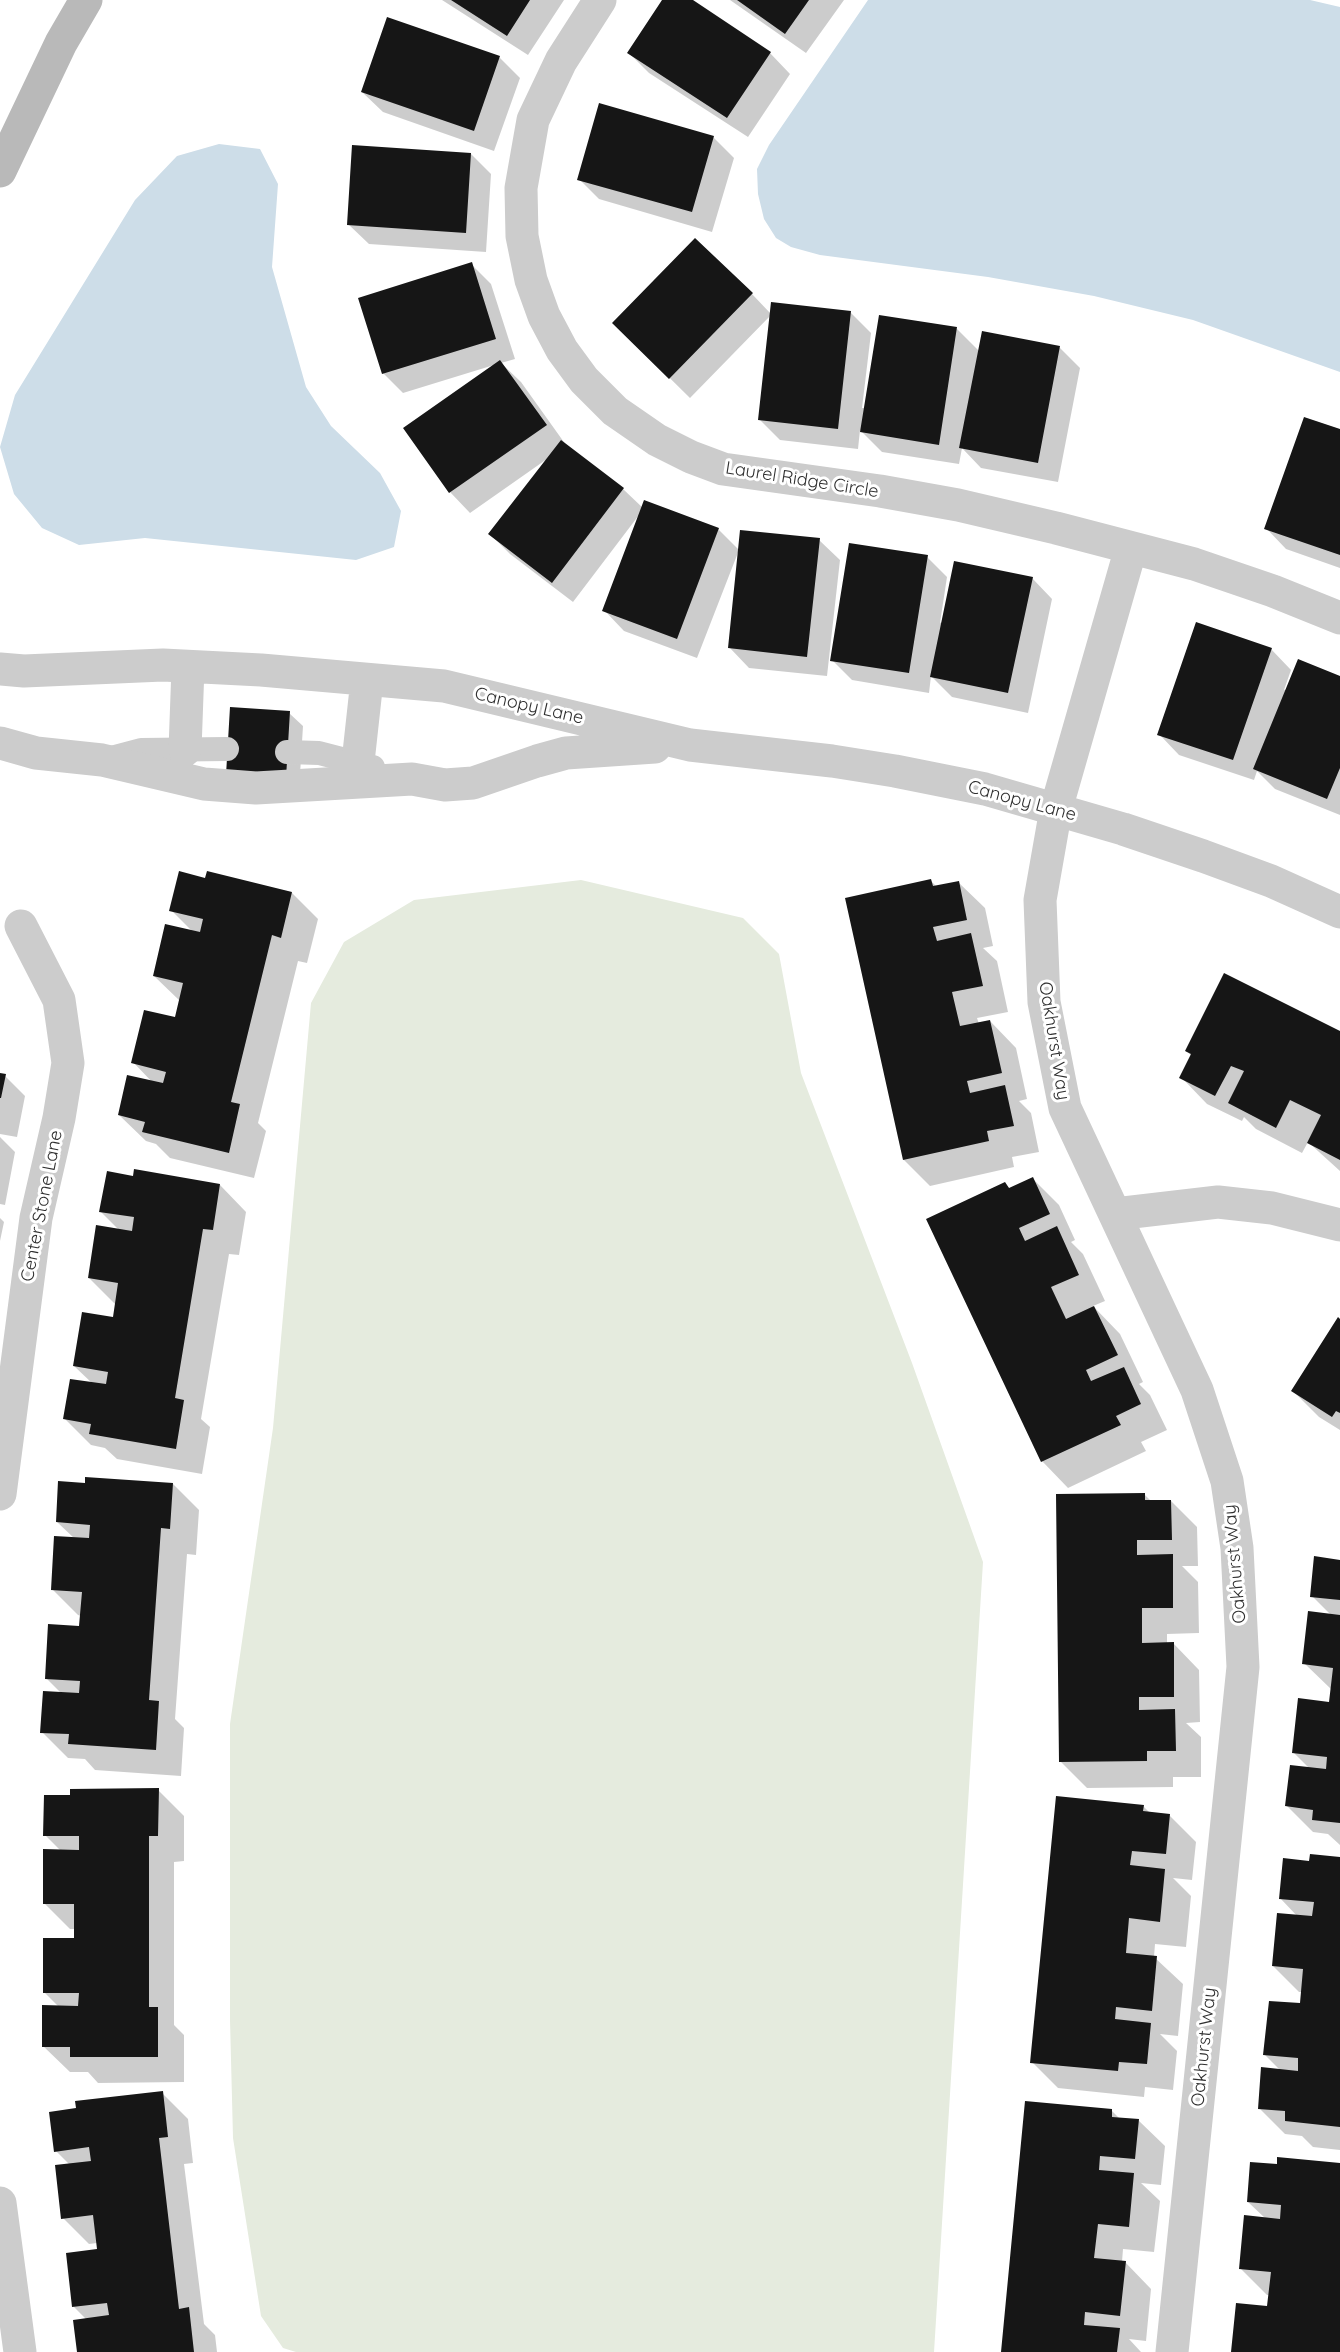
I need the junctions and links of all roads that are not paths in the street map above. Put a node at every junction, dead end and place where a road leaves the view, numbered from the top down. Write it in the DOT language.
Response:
graph roads {
  1 [pos="86,0"];
  2 [pos="600,0"];
  3 [pos="0,171"];
  4 [pos="1131,548"];
  5 [pos="1340,618"];
  6 [pos="188,667"];
  7 [pos="0,669"];
  8 [pos="367,680"];
  9 [pos="0,743"];
  10 [pos="690,745"];
  11 [pos="227,749"];
  12 [pos="185,750"];
  13 [pos="287,752"];
  14 [pos="102,760"];
  15 [pos="358,762"];
  16 [pos="412,779"];
  17 [pos="1056,809"];
  18 [pos="1340,912"];
  19 [pos="21,926"];
  20 [pos="1115,1214"];
  21 [pos="1340,1225"];
  22 [pos="0,1494"];
  23 [pos="0,2203"];
  24 [pos="20,2352"];
  25 [pos="1172,2352"];
  1 -- 3 [label="street"];
  2 -- 4 [label="street, Laurel Ridge Circle"];
  4 -- 5 [label="street, Laurel Ridge Circle"];
  4 -- 17 [label="street"];
  6 -- 7 [label="street, Canopy Lane"];
  6 -- 8 [label="street, Canopy Lane"];
  6 -- 12 [label="street"];
  8 -- 10 [label="street, Canopy Lane"];
  8 -- 15 [label="street"];
  9 -- 14 [label="street, Canopy Lane"];
  10 -- 16 [label="street, Canopy Lane"];
  10 -- 17 [label="street, Canopy Lane"];
  11 -- 12 [label="lane, Canopy Lane"];
  12 -- 14 [label="lane, Canopy Lane"];
  13 -- 15 [label="lane, Canopy Lane"];
  14 -- 16 [label="street, Canopy Lane"];
  15 -- 16 [label="lane, Canopy Lane"];
  17 -- 18 [label="street, Canopy Lane"];
  17 -- 20 [label="street, Oakhurst Way"];
  19 -- 22 [label="street, Center Stone Lane"];
  20 -- 21 [label="street"];
  20 -- 25 [label="street, Oakhurst Way"];
  23 -- 24 [label="street"];
}
